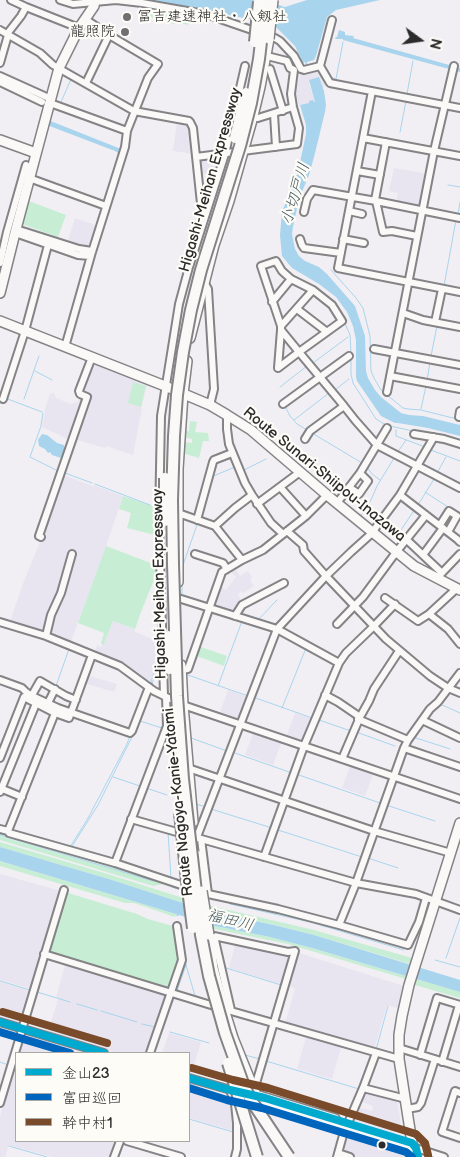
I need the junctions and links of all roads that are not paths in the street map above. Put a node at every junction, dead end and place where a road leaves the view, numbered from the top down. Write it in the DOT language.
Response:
graph roads {
  1 [pos="11,0"];
  2 [pos="60,0"];
  3 [pos="259,0"];
  4 [pos="266,0"];
  5 [pos="273,0"];
  6 [pos="95,1"];
  7 [pos="26,7"];
  8 [pos="85,19"];
  9 [pos="332,20"];
  10 [pos="79,28"];
  11 [pos="0,30"];
  12 [pos="7,35"];
  13 [pos="109,35"];
  14 [pos="271,57"];
  15 [pos="0,62"];
  16 [pos="245,66"];
  17 [pos="319,66"];
  18 [pos="59,68"];
  19 [pos="453,68"];
  20 [pos="270,69"];
  21 [pos="0,76"];
  22 [pos="0,82"];
  23 [pos="86,83"];
  24 [pos="372,91"];
  25 [pos="48,101"];
  26 [pos="444,105"];
  27 [pos="293,107"];
  28 [pos="460,108"];
  29 [pos="134,111"];
  30 [pos="283,111"];
  31 [pos="274,114"];
  32 [pos="258,118"];
  33 [pos="127,131"];
  34 [pos="364,138"];
  35 [pos="0,140"];
  36 [pos="386,142"];
  37 [pos="276,147"];
  38 [pos="434,151"];
  39 [pos="33,152"];
  40 [pos="244,152"];
  41 [pos="224,154"];
  42 [pos="460,156"];
  43 [pos="196,157"];
  44 [pos="29,170"];
  45 [pos="357,171"];
  46 [pos="380,175"];
  47 [pos="352,196"];
  48 [pos="376,200"];
  49 [pos="18,205"];
  50 [pos="106,206"];
  51 [pos="422,210"];
  52 [pos="349,211"];
  53 [pos="304,212"];
  54 [pos="362,214"];
  55 [pos="460,218"];
  56 [pos="204,220"];
  57 [pos="15,231"];
  58 [pos="416,236"];
  59 [pos="300,239"];
  60 [pos="344,239"];
  61 [pos="364,243"];
  62 [pos="48,245"];
  63 [pos="91,253"];
  64 [pos="340,253"];
  65 [pos="0,263"];
  66 [pos="291,279"];
  67 [pos="204,282"];
  68 [pos="408,282"];
  69 [pos="442,288"];
  70 [pos="313,290"];
  71 [pos="460,292"];
  72 [pos="0,293"];
  73 [pos="272,302"];
  74 [pos="297,309"];
  75 [pos="403,313"];
  76 [pos="0,321"];
  77 [pos="435,322"];
  78 [pos="460,327"];
  79 [pos="281,328"];
  80 [pos="25,331"];
  81 [pos="327,332"];
  82 [pos="65,347"];
  83 [pos="374,349"];
  84 [pos="299,352"];
  85 [pos="394,352"];
  86 [pos="350,356"];
  87 [pos="92,357"];
  88 [pos="460,365"];
  89 [pos="390,376"];
  90 [pos="320,377"];
  91 [pos="165,386"];
  92 [pos="460,389"];
  93 [pos="387,392"];
  94 [pos="183,394"];
  95 [pos="3,399"];
  96 [pos="283,404"];
  97 [pos="210,405"];
  98 [pos="344,406"];
  99 [pos="228,414"];
  100 [pos="387,428"];
  101 [pos="414,434"];
  102 [pos="434,437"];
  103 [pos="305,439"];
  104 [pos="460,444"];
  105 [pos="377,445"];
  106 [pos="232,453"];
  107 [pos="417,467"];
  108 [pos="300,472"];
  109 [pos="360,473"];
  110 [pos="280,487"];
  111 [pos="350,487"];
  112 [pos="460,488"];
  113 [pos="252,495"];
  114 [pos="327,495"];
  115 [pos="400,495"];
  116 [pos="337,503"];
  117 [pos="258,504"];
  118 [pos="178,513"];
  119 [pos="426,515"];
  120 [pos="306,516"];
  121 [pos="197,520"];
  122 [pos="215,526"];
  123 [pos="444,528"];
  124 [pos="372,532"];
  125 [pos="285,533"];
  126 [pos="41,537"];
  127 [pos="407,540"];
  128 [pos="460,542"];
  129 [pos="397,551"];
  130 [pos="72,554"];
  131 [pos="195,554"];
  132 [pos="460,554"];
  133 [pos="423,555"];
  134 [pos="242,560"];
  135 [pos="227,569"];
  136 [pos="439,575"];
  137 [pos="326,576"];
  138 [pos="284,583"];
  139 [pos="458,588"];
  140 [pos="178,598"];
  141 [pos="385,598"];
  142 [pos="395,604"];
  143 [pos="354,606"];
  144 [pos="209,608"];
  145 [pos="429,614"];
  146 [pos="235,616"];
  147 [pos="0,622"];
  148 [pos="337,624"];
  149 [pos="374,626"];
  150 [pos="277,629"];
  151 [pos="46,636"];
  152 [pos="460,644"];
  153 [pos="399,651"];
  154 [pos="92,655"];
  155 [pos="339,663"];
  156 [pos="181,670"];
  157 [pos="460,673"];
  158 [pos="0,680"];
  159 [pos="149,687"];
  160 [pos="448,688"];
  161 [pos="55,689"];
  162 [pos="460,693"];
  163 [pos="325,695"];
  164 [pos="165,696"];
  165 [pos="31,697"];
  166 [pos="76,700"];
  167 [pos="48,703"];
  168 [pos="183,705"];
  169 [pos="55,713"];
  170 [pos="71,714"];
  171 [pos="359,718"];
  172 [pos="422,720"];
  173 [pos="240,724"];
  174 [pos="460,738"];
  175 [pos="408,740"];
  176 [pos="304,746"];
  177 [pos="404,748"];
  178 [pos="0,758"];
  179 [pos="342,759"];
  180 [pos="460,767"];
  181 [pos="188,768"];
  182 [pos="394,776"];
  183 [pos="219,778"];
  184 [pos="0,790"];
  185 [pos="22,797"];
  186 [pos="460,799"];
  187 [pos="284,800"];
  188 [pos="132,819"];
  189 [pos="460,823"];
  190 [pos="0,829"];
  191 [pos="8,831"];
  192 [pos="374,831"];
  193 [pos="197,838"];
  194 [pos="451,852"];
  195 [pos="264,857"];
  196 [pos="114,864"];
  197 [pos="356,883"];
  198 [pos="64,890"];
  199 [pos="205,893"];
  200 [pos="430,900"];
  201 [pos="460,910"];
  202 [pos="339,925"];
  203 [pos="177,926"];
  204 [pos="44,954"];
  205 [pos="171,992"];
  206 [pos="459,1005"];
  207 [pos="228,1009"];
  208 [pos="0,1022"];
  209 [pos="273,1022"];
  210 [pos="22,1028"];
  211 [pos="399,1048"];
  212 [pos="101,1052"];
  213 [pos="150,1052"];
  214 [pos="376,1053"];
  215 [pos="420,1055"];
  216 [pos="398,1059"];
  217 [pos="435,1059"];
  218 [pos="442,1062"];
  219 [pos="460,1067"];
  220 [pos="190,1078"];
  221 [pos="363,1088"];
  222 [pos="230,1090"];
  223 [pos="255,1092"];
  224 [pos="460,1093"];
  225 [pos="406,1099"];
  226 [pos="0,1102"];
  227 [pos="407,1109"];
  228 [pos="346,1125"];
  229 [pos="460,1138"];
  230 [pos="120,1142"];
  231 [pos="129,1142"];
  232 [pos="237,1149"];
  233 [pos="414,1150"];
  234 [pos="337,1155"];
  235 [pos="114,1157"];
  236 [pos="181,1157"];
  237 [pos="235,1157"];
  238 [pos="240,1157"];
  239 [pos="258,1157"];
  240 [pos="289,1157"];
  241 [pos="350,1157"];
  242 [pos="444,1157"];
  1 -- 7 [label="street"];
  2 -- 6 [label="street"];
  3 -- 239 [label="highway, Higashi-Meihan Expressway, bridge"];
  4 -- 240 [label="highway, Higashi-Meihan Expressway, bridge"];
  5 -- 40 [label="main road, Route Nagoya-Kanie-Yatomi, bridge"];
  6 -- 8 [label="main road"];
  6 -- 17 [label="street"];
  7 -- 10 [label="street"];
  7 -- 12 [label="street"];
  8 -- 10 [label="main road"];
  8 -- 13 [label="street"];
  9 -- 17 [label="street"];
  10 -- 18 [label="main road"];
  11 -- 12 [label="street"];
  12 -- 15 [label="street"];
  12 -- 18 [label="street"];
  13 -- 23 [label="street"];
  13 -- 29 [label="street"];
  14 -- 27 [label="street"];
  16 -- 41 [label="street"];
  17 -- 24 [label="street"];
  18 -- 23 [label="street"];
  18 -- 25 [label="main road"];
  19 -- 26 [label="street"];
  20 -- 30 [label="street"];
  21 -- 25 [label="street"];
  22 -- 25 [label="street"];
  23 -- 29 [label="street"];
  24 -- 26 [label="street"];
  24 -- 34 [label="street"];
  25 -- 33 [label="street"];
  25 -- 39 [label="main road"];
  26 -- 28 [label="street"];
  26 -- 38 [label="street"];
  27 -- 30 [label="street"];
  27 -- 37 [label="street"];
  29 -- 33 [label="street"];
  29 -- 43 [label="street"];
  30 -- 31 [label="street"];
  31 -- 32 [label="street"];
  31 -- 37 [label="street"];
  33 -- 50 [label="street"];
  34 -- 36 [label="street"];
  34 -- 45 [label="street"];
  35 -- 39 [label="main road"];
  36 -- 38 [label="street"];
  36 -- 46 [label="street"];
  37 -- 40 [label="street"];
  38 -- 42 [label="street"];
  38 -- 51 [label="street"];
  39 -- 44 [label="main road"];
  40 -- 41 [label="street"];
  40 -- 67 [label="main road, Route Nagoya-Kanie-Yatomi"];
  41 -- 43 [label="street"];
  41 -- 56 [label="street"];
  43 -- 56 [label="street"];
  44 -- 49 [label="main road"];
  44 -- 49 [label="street"];
  44 -- 50 [label="street"];
  45 -- 46 [label="street"];
  45 -- 47 [label="street"];
  46 -- 48 [label="street"];
  47 -- 48 [label="street"];
  47 -- 52 [label="street"];
  47 -- 53 [label="street"];
  48 -- 51 [label="street"];
  48 -- 58 [label="street"];
  49 -- 57 [label="main road"];
  49 -- 65 [label="street"];
  50 -- 63 [label="street"];
  51 -- 55 [label="street"];
  51 -- 58 [label="street"];
  52 -- 54 [label="street"];
  52 -- 60 [label="street"];
  56 -- 91 [label="street"];
  57 -- 62 [label="street"];
  57 -- 63 [label="street"];
  57 -- 72 [label="main road"];
  58 -- 68 [label="street"];
  59 -- 64 [label="street"];
  60 -- 61 [label="street"];
  60 -- 64 [label="street"];
  62 -- 63 [label="street"];
  62 -- 80 [label="street"];
  63 -- 82 [label="street"];
  64 -- 68 [label="street"];
  66 -- 70 [label="street"];
  66 -- 73 [label="street"];
  66 -- 73 [label="street"];
  67 -- 94 [label="main road, Route Nagoya-Kanie-Yatomi"];
  67 -- 97 [label="street"];
  68 -- 69 [label="street"];
  68 -- 75 [label="street"];
  69 -- 71 [label="street"];
  69 -- 77 [label="street"];
  70 -- 74 [label="street"];
  70 -- 81 [label="street"];
  73 -- 79 [label="street"];
  74 -- 79 [label="street"];
  74 -- 81 [label="street"];
  75 -- 77 [label="street"];
  75 -- 85 [label="street"];
  76 -- 80 [label="main road, Route Sunari-Shiipou-Inazawa"];
  77 -- 78 [label="street"];
  79 -- 84 [label="street"];
  79 -- 84 [label="street"];
  80 -- 82 [label="main road, Route Sunari-Shiipou-Inazawa"];
  80 -- 95 [label="street"];
  81 -- 84 [label="street"];
  82 -- 87 [label="main road, Route Sunari-Shiipou-Inazawa"];
  83 -- 85 [label="street"];
  84 -- 90 [label="street"];
  85 -- 88 [label="street"];
  85 -- 89 [label="street"];
  86 -- 90 [label="street"];
  87 -- 91 [label="main road, Route Sunari-Shiipou-Inazawa"];
  87 -- 126 [label="street"];
  89 -- 92 [label="street"];
  89 -- 93 [label="street"];
  90 -- 96 [label="street"];
  90 -- 98 [label="street"];
  91 -- 94 [label="main road, Route Sunari-Shiipou-Inazawa"];
  91 -- 164 [label="street"];
  94 -- 97 [label="main road, Route Sunari-Shiipou-Inazawa"];
  94 -- 118 [label="main road, Route Nagoya-Kanie-Yatomi"];
  97 -- 99 [label="main road, Route Sunari-Shiipou-Inazawa"];
  98 -- 103 [label="street"];
  98 -- 105 [label="street"];
  99 -- 106 [label="street"];
  99 -- 108 [label="main road, Route Sunari-Shiipou-Inazawa"];
  100 -- 105 [label="street"];
  101 -- 102 [label="street"];
  102 -- 104 [label="street"];
  102 -- 107 [label="street"];
  105 -- 107 [label="street"];
  105 -- 109 [label="street"];
  106 -- 113 [label="street"];
  106 -- 121 [label="street"];
  107 -- 112 [label="street"];
  107 -- 115 [label="street"];
  108 -- 110 [label="street"];
  108 -- 114 [label="main road, Route Sunari-Shiipou-Inazawa"];
  109 -- 111 [label="street"];
  109 -- 111 [label="street"];
  110 -- 117 [label="street"];
  110 -- 120 [label="street"];
  111 -- 116 [label="street"];
  113 -- 117 [label="street"];
  113 -- 122 [label="street"];
  114 -- 116 [label="main road, Route Sunari-Shiipou-Inazawa"];
  114 -- 120 [label="street"];
  115 -- 119 [label="street"];
  115 -- 124 [label="street"];
  116 -- 124 [label="main road, Route Sunari-Shiipou-Inazawa"];
  117 -- 125 [label="street"];
  118 -- 121 [label="street"];
  118 -- 140 [label="main road, Route Nagoya-Kanie-Yatomi"];
  119 -- 123 [label="street"];
  119 -- 127 [label="street"];
  120 -- 125 [label="street"];
  121 -- 122 [label="street"];
  122 -- 134 [label="street"];
  123 -- 128 [label="street"];
  123 -- 133 [label="street"];
  124 -- 129 [label="main road, Route Sunari-Shiipou-Inazawa"];
  124 -- 137 [label="street"];
  125 -- 134 [label="street"];
  125 -- 137 [label="street"];
  127 -- 129 [label="street"];
  127 -- 133 [label="street"];
  129 -- 136 [label="main road, Route Sunari-Shiipou-Inazawa"];
  129 -- 143 [label="street"];
  130 -- 151 [label="street"];
  131 -- 135 [label="street"];
  132 -- 136 [label="street"];
  133 -- 136 [label="street"];
  134 -- 135 [label="street"];
  135 -- 144 [label="street"];
  136 -- 139 [label="main road, Route Sunari-Shiipou-Inazawa"];
  137 -- 143 [label="street"];
  137 -- 150 [label="street"];
  138 -- 146 [label="street"];
  139 -- 145 [label="street"];
  140 -- 144 [label="street"];
  140 -- 156 [label="main road, Route Nagoya-Kanie-Yatomi"];
  141 -- 142 [label="street"];
  142 -- 145 [label="street"];
  142 -- 149 [label="street"];
  143 -- 148 [label="street"];
  143 -- 149 [label="street"];
  144 -- 146 [label="street"];
  144 -- 156 [label="street"];
  145 -- 152 [label="street"];
  146 -- 150 [label="street"];
  147 -- 151 [label="street"];
  149 -- 153 [label="street"];
  149 -- 155 [label="street"];
  150 -- 155 [label="street"];
  150 -- 173 [label="street"];
  151 -- 154 [label="street"];
  153 -- 160 [label="street"];
  153 -- 171 [label="street"];
  154 -- 159 [label="street"];
  154 -- 166 [label="street"];
  155 -- 163 [label="street"];
  156 -- 168 [label="main road, Route Nagoya-Kanie-Yatomi"];
  157 -- 160 [label="street"];
  158 -- 165 [label="street"];
  159 -- 164 [label="street"];
  159 -- 170 [label="street"];
  160 -- 162 [label="street"];
  160 -- 172 [label="street"];
  161 -- 165 [label="street"];
  161 -- 166 [label="street"];
  161 -- 167 [label="street"];
  163 -- 171 [label="street"];
  163 -- 176 [label="street"];
  164 -- 168 [label="street"];
  164 -- 188 [label="street"];
  165 -- 167 [label="street"];
  165 -- 169 [label="street"];
  165 -- 178 [label="street"];
  165 -- 184 [label="street"];
  166 -- 170 [label="street"];
  167 -- 170 [label="street"];
  168 -- 173 [label="street"];
  168 -- 181 [label="main road, Route Nagoya-Kanie-Yatomi"];
  169 -- 170 [label="street"];
  169 -- 185 [label="street"];
  171 -- 175 [label="street"];
  171 -- 179 [label="street"];
  172 -- 174 [label="street"];
  172 -- 175 [label="street"];
  173 -- 176 [label="street"];
  173 -- 183 [label="street"];
  175 -- 177 [label="street"];
  176 -- 179 [label="street"];
  176 -- 187 [label="street"];
  177 -- 180 [label="street"];
  177 -- 182 [label="street"];
  179 -- 182 [label="street"];
  181 -- 183 [label="street"];
  181 -- 193 [label="main road, Route Nagoya-Kanie-Yatomi"];
  182 -- 186 [label="street"];
  182 -- 192 [label="street"];
  183 -- 187 [label="street"];
  183 -- 193 [label="street"];
  184 -- 185 [label="street"];
  185 -- 191 [label="street"];
  187 -- 192 [label="street"];
  187 -- 195 [label="street"];
  188 -- 193 [label="street"];
  188 -- 196 [label="street"];
  189 -- 194 [label="main road"];
  190 -- 191 [label="street"];
  191 -- 196 [label="street"];
  192 -- 194 [label="street"];
  192 -- 197 [label="street"];
  193 -- 195 [label="street"];
  193 -- 199 [label="main road, Route Nagoya-Kanie-Yatomi"];
  194 -- 200 [label="main road"];
  195 -- 197 [label="street"];
  196 -- 199 [label="street"];
  197 -- 200 [label="street"];
  197 -- 202 [label="street"];
  198 -- 204 [label="street"];
  199 -- 202 [label="street"];
  199 -- 207 [label="main road, Route Nagoya-Kanie-Yatomi, bridge"];
  200 -- 201 [label="street"];
  200 -- 202 [label="street"];
  200 -- 211 [label="main road"];
  203 -- 205 [label="street"];
  204 -- 205 [label="street"];
  204 -- 210 [label="street"];
  205 -- 207 [label="street"];
  205 -- 213 [label="street"];
  206 -- 215 [label="street"];
  206 -- 218 [label="street"];
  207 -- 209 [label="street"];
  207 -- 209 [label="street"];
  207 -- 223 [label="main road, Route Nagoya-Kanie-Yatomi"];
  208 -- 210 [label="street"];
  209 -- 214 [label="street"];
  209 -- 223 [label="street"];
  210 -- 212 [label="street"];
  210 -- 226 [label="street"];
  211 -- 215 [label="street"];
  211 -- 216 [label="main road"];
  214 -- 216 [label="street"];
  214 -- 221 [label="street"];
  215 -- 217 [label="street"];
  216 -- 225 [label="main road"];
  217 -- 218 [label="street"];
  217 -- 227 [label="street"];
  218 -- 219 [label="street"];
  220 -- 222 [label="street"];
  221 -- 225 [label="street"];
  221 -- 228 [label="street"];
  222 -- 223 [label="street"];
  222 -- 232 [label="street"];
  223 -- 228 [label="main road"];
  224 -- 229 [label="street"];
  225 -- 227 [label="main road"];
  227 -- 233 [label="main road"];
  228 -- 233 [label="main road"];
  228 -- 234 [label="street"];
  230 -- 235 [label="street"];
  231 -- 236 [label="street"];
  232 -- 237 [label="street"];
  232 -- 238 [label="street"];
  233 -- 242 [label="street"];
  234 -- 241 [label="street"];
}
